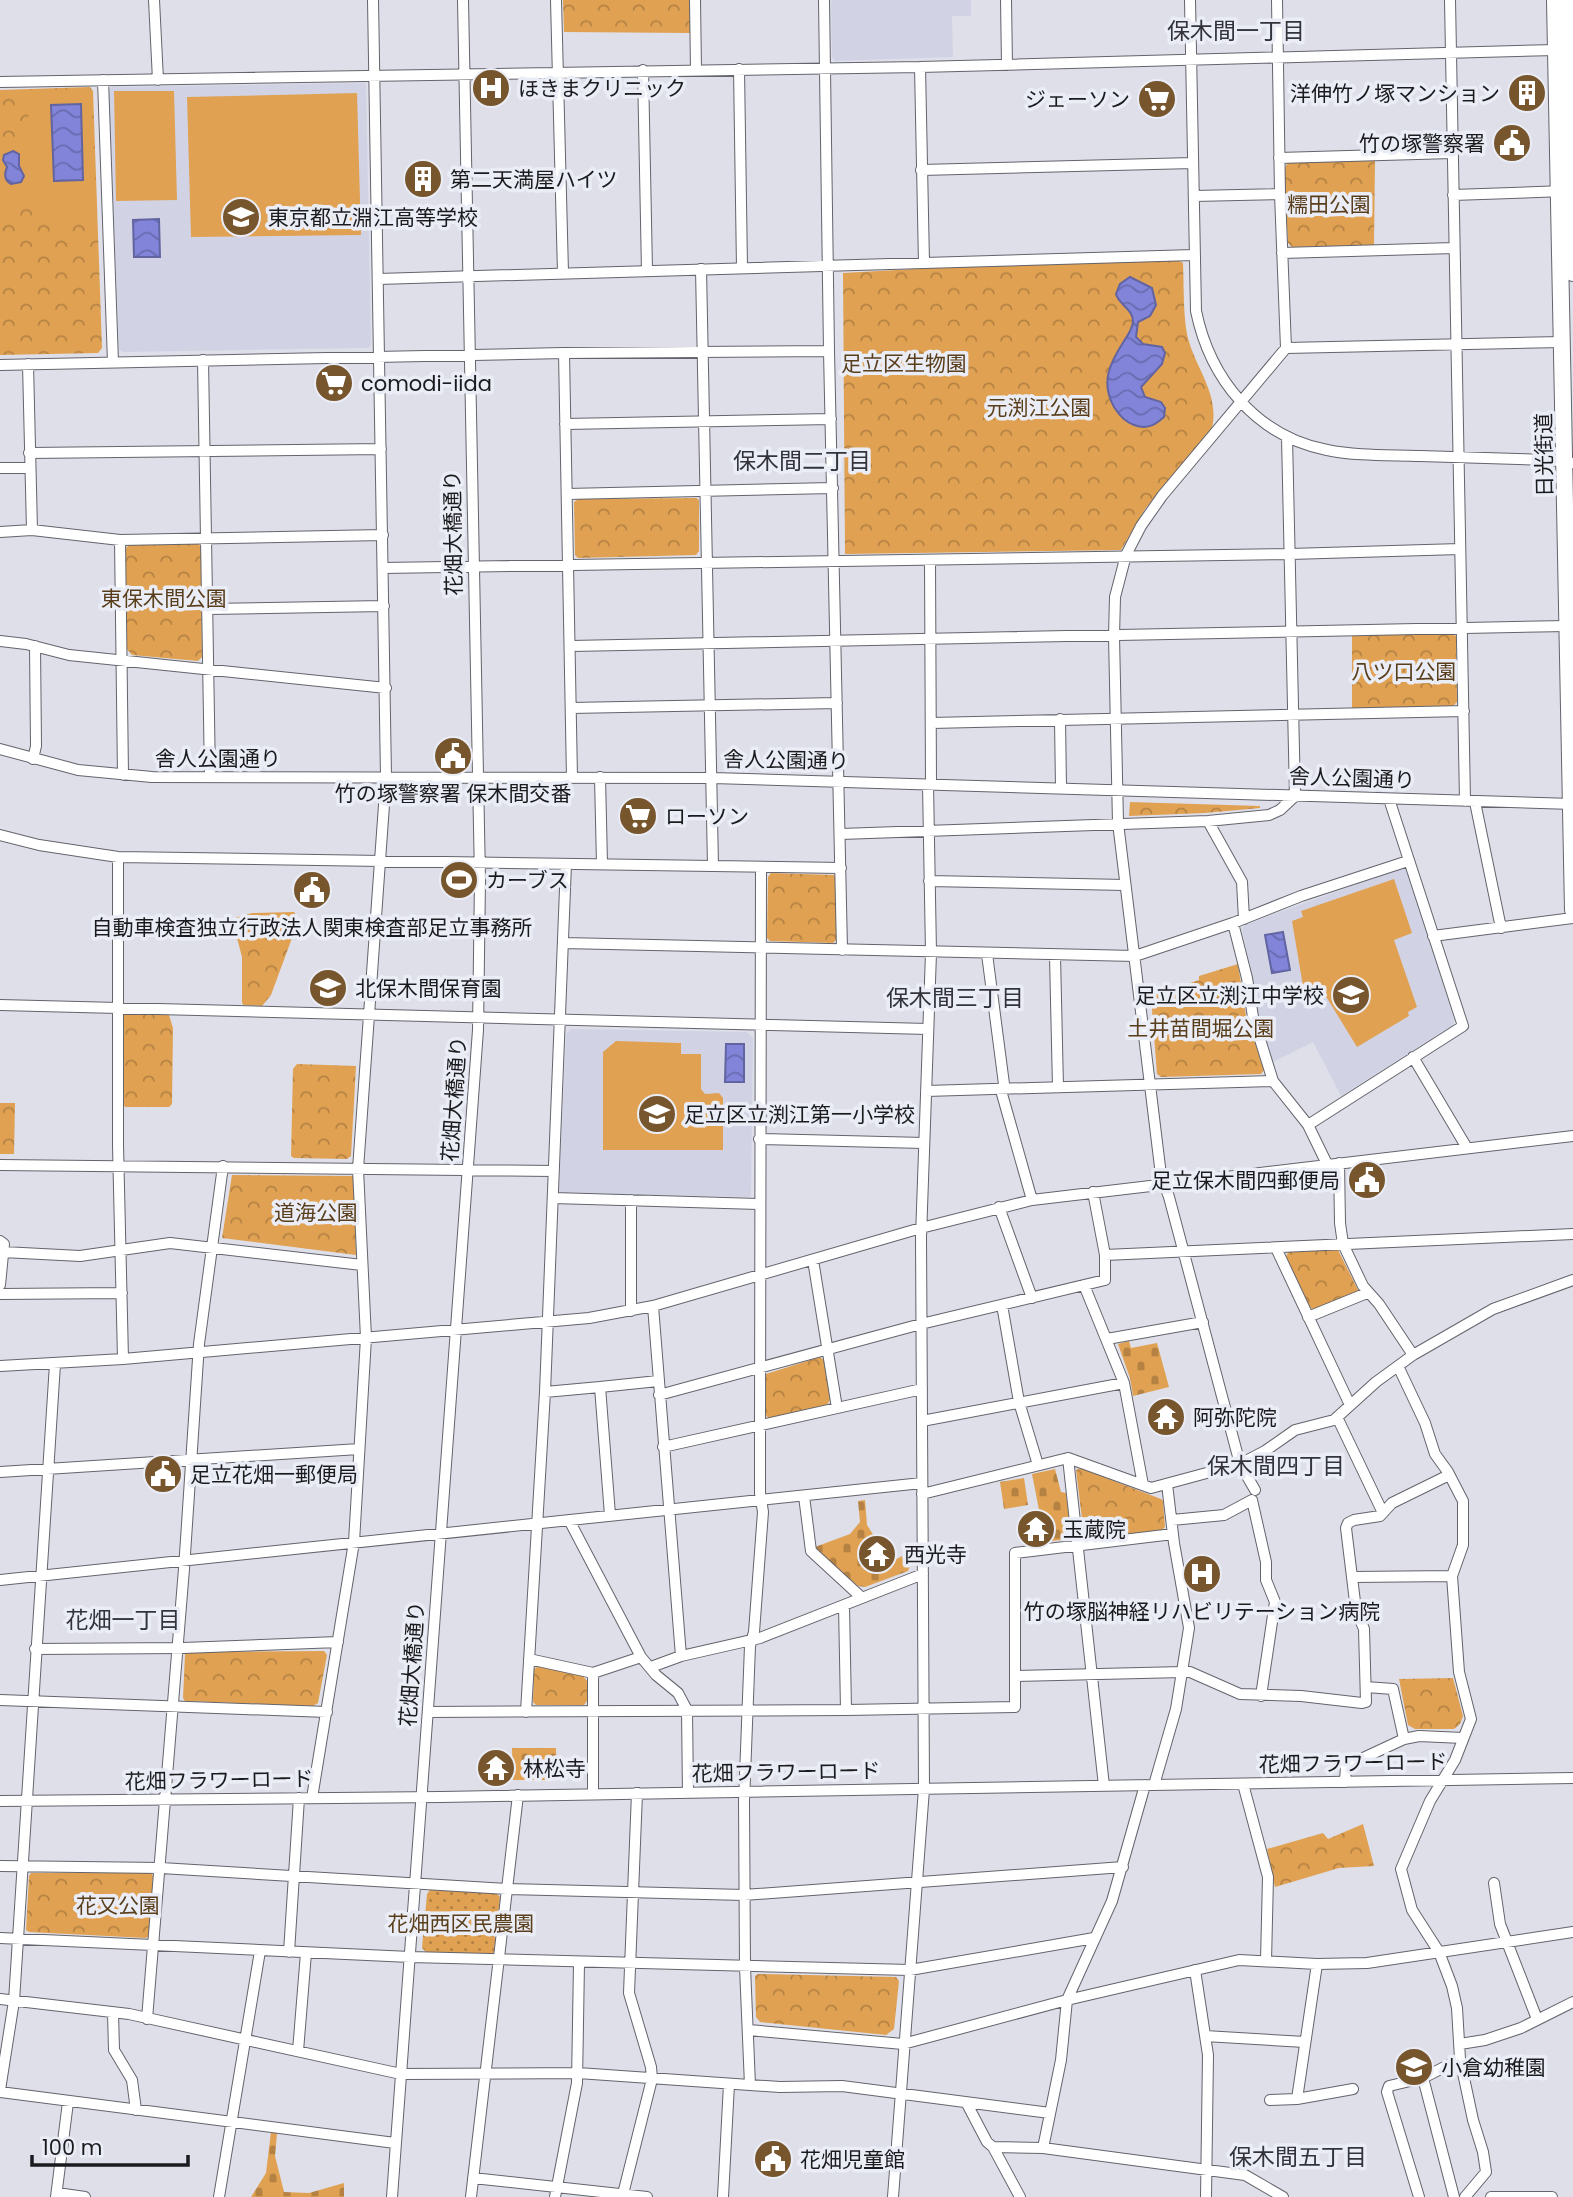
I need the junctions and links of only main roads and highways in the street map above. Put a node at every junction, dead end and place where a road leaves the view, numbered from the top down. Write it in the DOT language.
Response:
graph roads {
  1 [pos="1555,0"];
  2 [pos="1569,0"];
  3 [pos="1571,85"];
  4 [pos="1565,191"];
  5 [pos="1573,272"];
  6 [pos="1569,462"];
  7 [pos="1572,804"];
  8 [pos="1573,910"];
  1 -- 4 [label="highway, 日光街道"];
  2 -- 3 [label="highway, 日光街道"];
  3 -- 4 [label="highway, 日光街道"];
  4 -- 5 [label="highway, 日光街道"];
  4 -- 6 [label="highway, 日光街道"];
  6 -- 7 [label="highway, 日光街道"];
  7 -- 8 [label="highway, 日光街道"];
}
